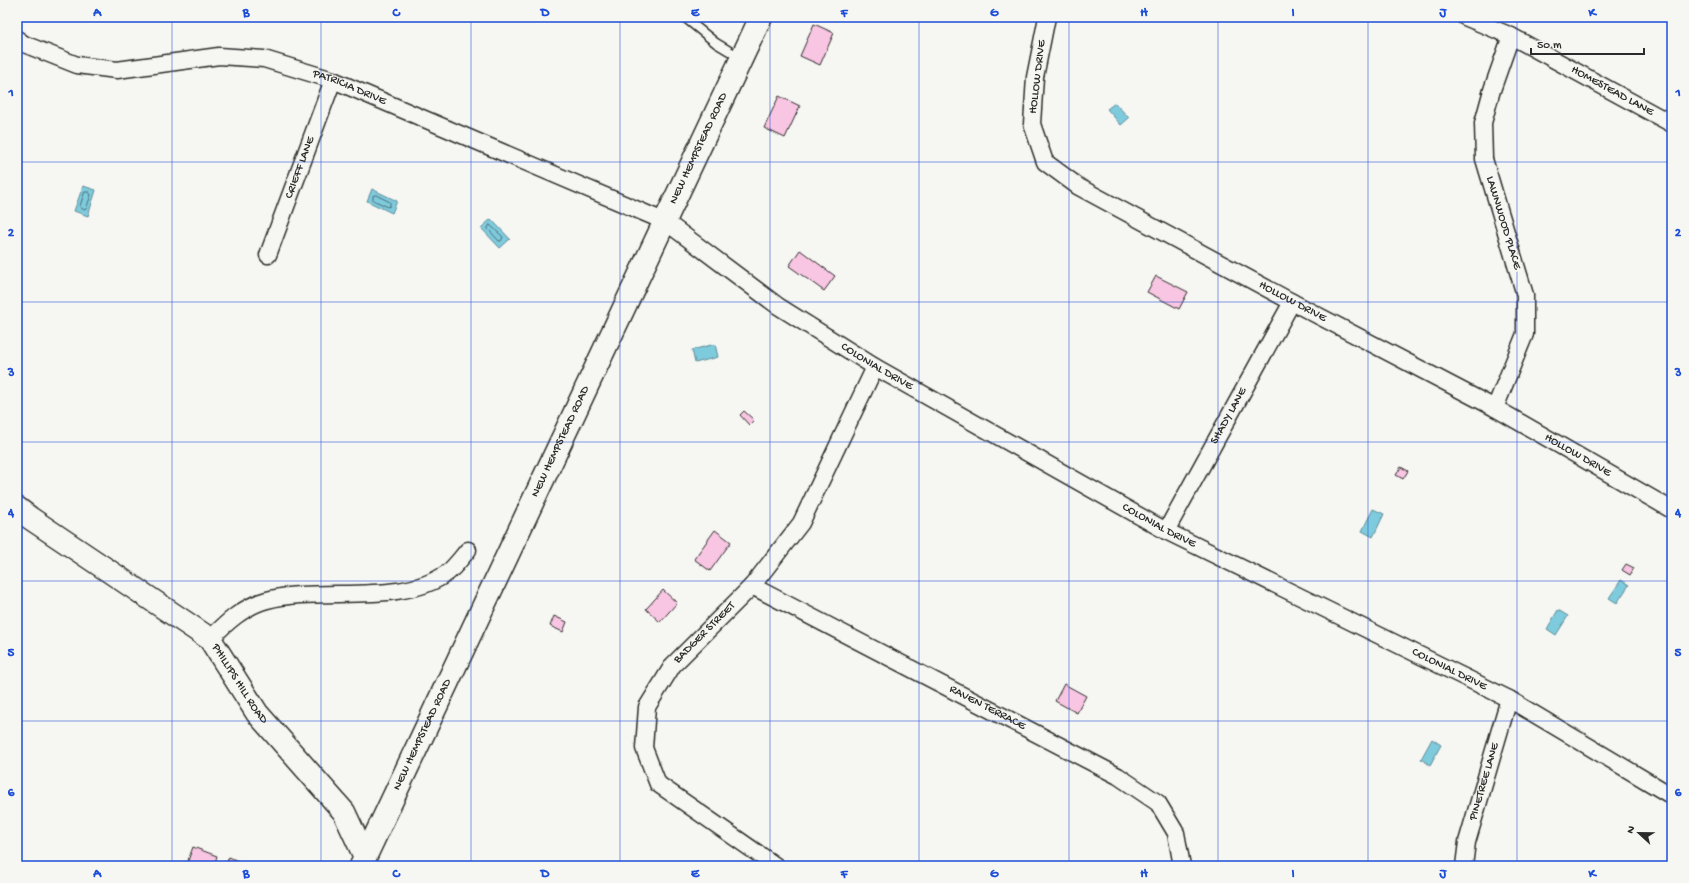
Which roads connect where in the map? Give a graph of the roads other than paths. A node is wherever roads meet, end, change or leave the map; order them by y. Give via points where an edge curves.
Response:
1 (684, 17) edge
2 (761, 17) edge
3 (1047, 17) edge
4 (1465, 17) edge
5 (1511, 36) junction
6 (17, 39) edge
7 (741, 59) junction
8 (333, 80) junction
9 (1672, 124) edge
10 (666, 222) junction
11 (268, 255) dead end
12 (1292, 302) junction
13 (875, 367) junction
14 (1495, 408) junction
15 (17, 508) edge
16 (1672, 510) edge
17 (1166, 531) junction
18 (468, 550) dead end
19 (752, 586) junction
20 (210, 639) junction
21 (1510, 699) junction
22 (1672, 796) edge
23 (363, 862) edge
24 (776, 866) edge
25 (1182, 866) edge
26 (1464, 866) edge

1 - 7 lane
2 - 7 street, NEW HEMPSTEAD ROAD
3 - 12 street, HOLLOW DRIVE via 1036,77 1032,124 1045,162 1079,187
4 - 5 street, HOMESTEAD LANE
5 - 9 street, HOMESTEAD LANE
5 - 14 street, LAWNWOOD PLACE via 1483,123 1484,159 1525,295 1525,334
6 - 8 street, PATRICIA DRIVE via 77,65 117,70 227,57 264,59
7 - 10 street, NEW HEMPSTEAD ROAD
8 - 10 street, PATRICIA DRIVE
8 - 11 street, CRIEFF LANE
10 - 13 street, COLONIAL DRIVE via 778,306
10 - 23 street, NEW HEMPSTEAD ROAD
12 - 14 street, HOLLOW DRIVE
12 - 17 street, SHADY LANE
13 - 17 street, COLONIAL DRIVE
13 - 19 street, BADGER STREET via 801,522
14 - 16 street, HOLLOW DRIVE
15 - 20 street, PHILLIPS HILL ROAD
17 - 21 street, COLONIAL DRIVE
18 - 20 street via 447,573 424,585 345,594 284,596 266,600 247,608
19 - 24 street, BADGER STREET via 673,665 647,707 644,748 658,784
19 - 25 street, RAVEN TERRACE via 1118,776 1158,803 1176,833
20 - 23 street, PHILLIPS HILL ROAD via 257,713 344,812
21 - 22 street, COLONIAL DRIVE
21 - 26 street, PINETREE LANE via 1467,842

